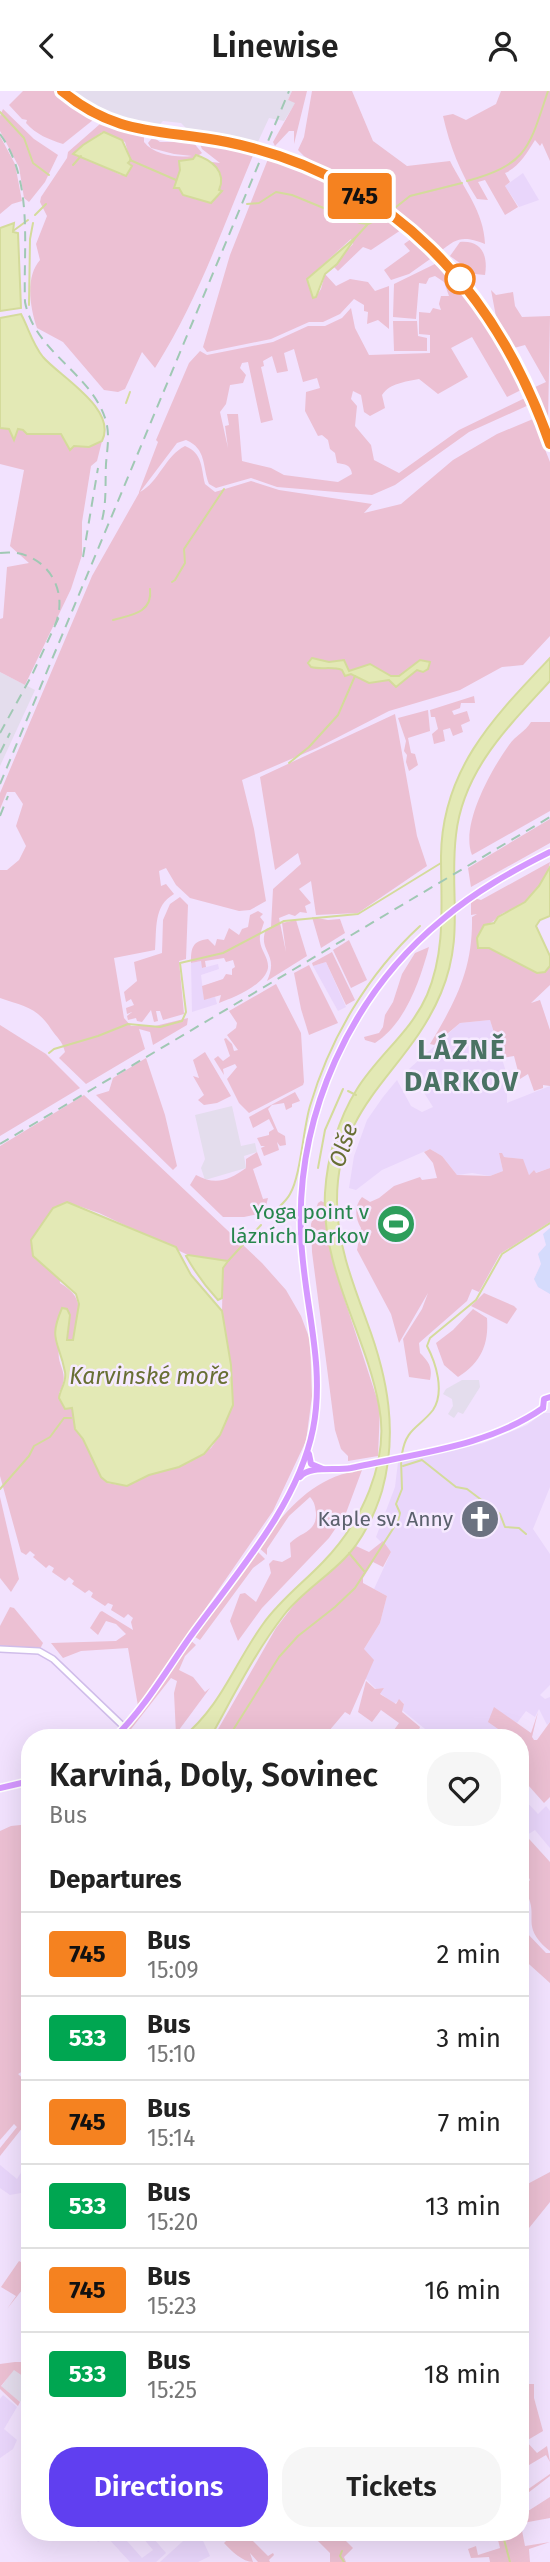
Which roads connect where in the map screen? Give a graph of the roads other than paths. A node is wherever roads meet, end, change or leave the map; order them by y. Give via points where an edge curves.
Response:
1 (62, 91) edge
2 (550, 444) edge
3 (550, 852) edge
4 (550, 1397) edge
5 (546, 1408) edge
6 (311, 1437) junction
7 (302, 1466) junction
8 (325, 1470) junction
9 (292, 1488) junction
10 (0, 1650) edge
11 (124, 1727) joint
12 (21, 1783) edge
13 (0, 1788) edge

1 - 2 main road, bridge via 117,125 209,139 272,155 368,200 431,249 467,287 512,354
3 - 6 main road via 475,894 427,933 382,982 352,1027 328,1079 312,1128 300,1212 317,1366
4 - 5 main road via 544,1399
5 - 8 main road via 487,1437
6 - 7 main road
6 - 8 main road via 309,1459
7 - 8 main road
7 - 9 main road
8 - 9 main road via 306,1471
9 - 11 main road
10 - 11 main road via 38,1651 53,1659
12 - 13 main road

